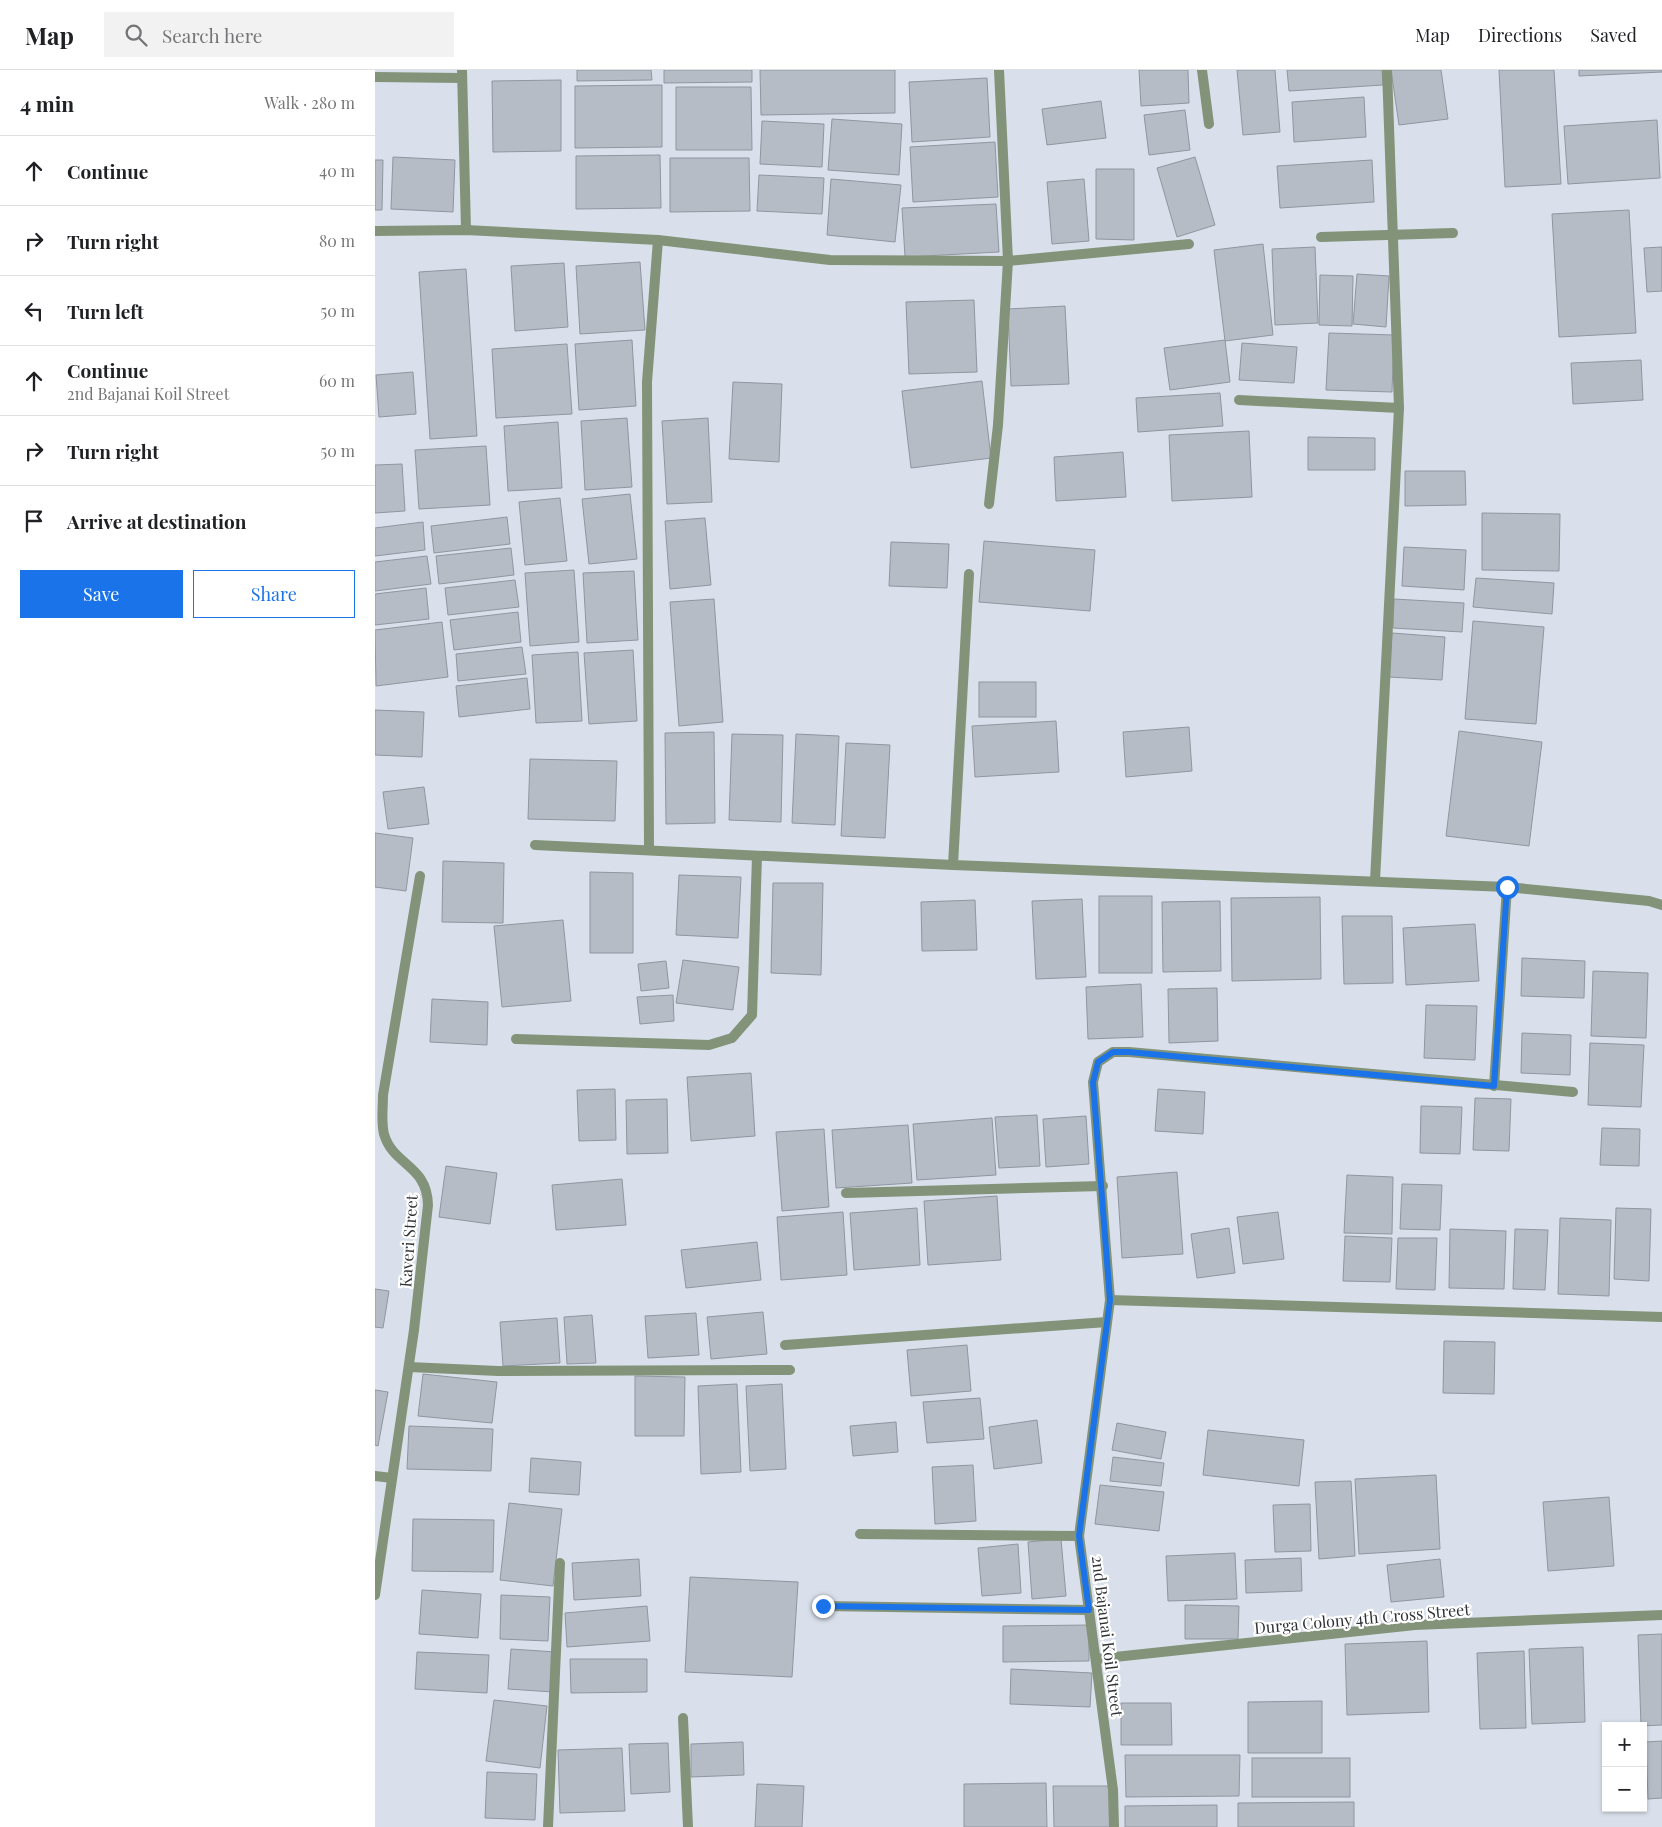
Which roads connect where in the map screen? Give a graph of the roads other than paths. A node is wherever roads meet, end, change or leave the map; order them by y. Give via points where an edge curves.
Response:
1 (999, 70) edge
2 (1202, 70) edge
3 (1387, 70) edge
4 (462, 74) edge
5 (375, 76) edge
6 (1209, 124) dead end
7 (466, 230) junction
8 (375, 231) edge
9 (1453, 232) dead end
10 (1393, 234) junction
11 (1321, 237) dead end
12 (658, 240) junction
13 (1189, 244) dead end
14 (1008, 261) junction
15 (1239, 400) dead end
16 (1399, 408) junction
17 (989, 504) dead end
18 (969, 574) dead end
19 (535, 845) dead end
20 (649, 850) junction
21 (757, 856) junction
22 (953, 865) junction
23 (420, 876) dead end
24 (1375, 881) junction
25 (1507, 887) junction
26 (1662, 905) edge
27 (516, 1039) dead end
28 (1494, 1086) junction
29 (1573, 1092) dead end
30 (1103, 1186) junction
31 (845, 1193) dead end
32 (1110, 1300) junction
33 (1662, 1317) edge
34 (1107, 1322) junction
35 (785, 1345) dead end
36 (409, 1367) junction
37 (790, 1370) dead end
38 (375, 1476) edge
39 (392, 1478) junction
40 (860, 1534) dead end
41 (1079, 1536) junction
42 (560, 1563) dead end
43 (375, 1595) edge
44 (823, 1606) dead end
45 (1089, 1610) junction
46 (1662, 1615) edge
47 (1096, 1659) junction
48 (683, 1718) dead end
49 (548, 1827) edge
50 (688, 1827) edge
51 (1114, 1827) edge

1 - 14 street
2 - 6 street
3 - 10 street
4 - 5 street
4 - 7 street
7 - 8 street
7 - 12 street
9 - 10 street
10 - 11 street
10 - 16 street
12 - 14 street via 830,260
12 - 20 street via 647,382
13 - 14 street
14 - 17 street via 998,425
15 - 16 street
16 - 24 street
18 - 22 street
19 - 20 street
20 - 21 street
21 - 22 street
21 - 27 street via 752,1015 732,1038 709,1046
22 - 24 street
23 - 36 street, Kaveri Street via 383,1095 385,1135 390,1147 421,1178 428,1190 425,1244
24 - 25 street
25 - 26 street
25 - 28 street
28 - 29 street, 2nd Bajanai Koil Street
28 - 30 street, 2nd Bajanai Koil Street via 1113,1052 1098,1062 1093,1082
30 - 31 street
30 - 32 street, 2nd Bajanai Koil Street
32 - 33 street
32 - 34 street, 2nd Bajanai Koil Street
34 - 35 street
34 - 41 street, 2nd Bajanai Koil Street
36 - 37 street via 497,1371
36 - 39 street, Kaveri Street
38 - 39 street
39 - 43 street, Kaveri Street
40 - 41 street
41 - 45 street, 2nd Bajanai Koil Street
42 - 49 street
44 - 45 street
45 - 47 street, 2nd Bajanai Koil Street
46 - 47 street, Durga Colony 4th Cross Street via 1415,1625
47 - 51 street, 2nd Bajanai Koil Street via 1113,1790
48 - 50 street

